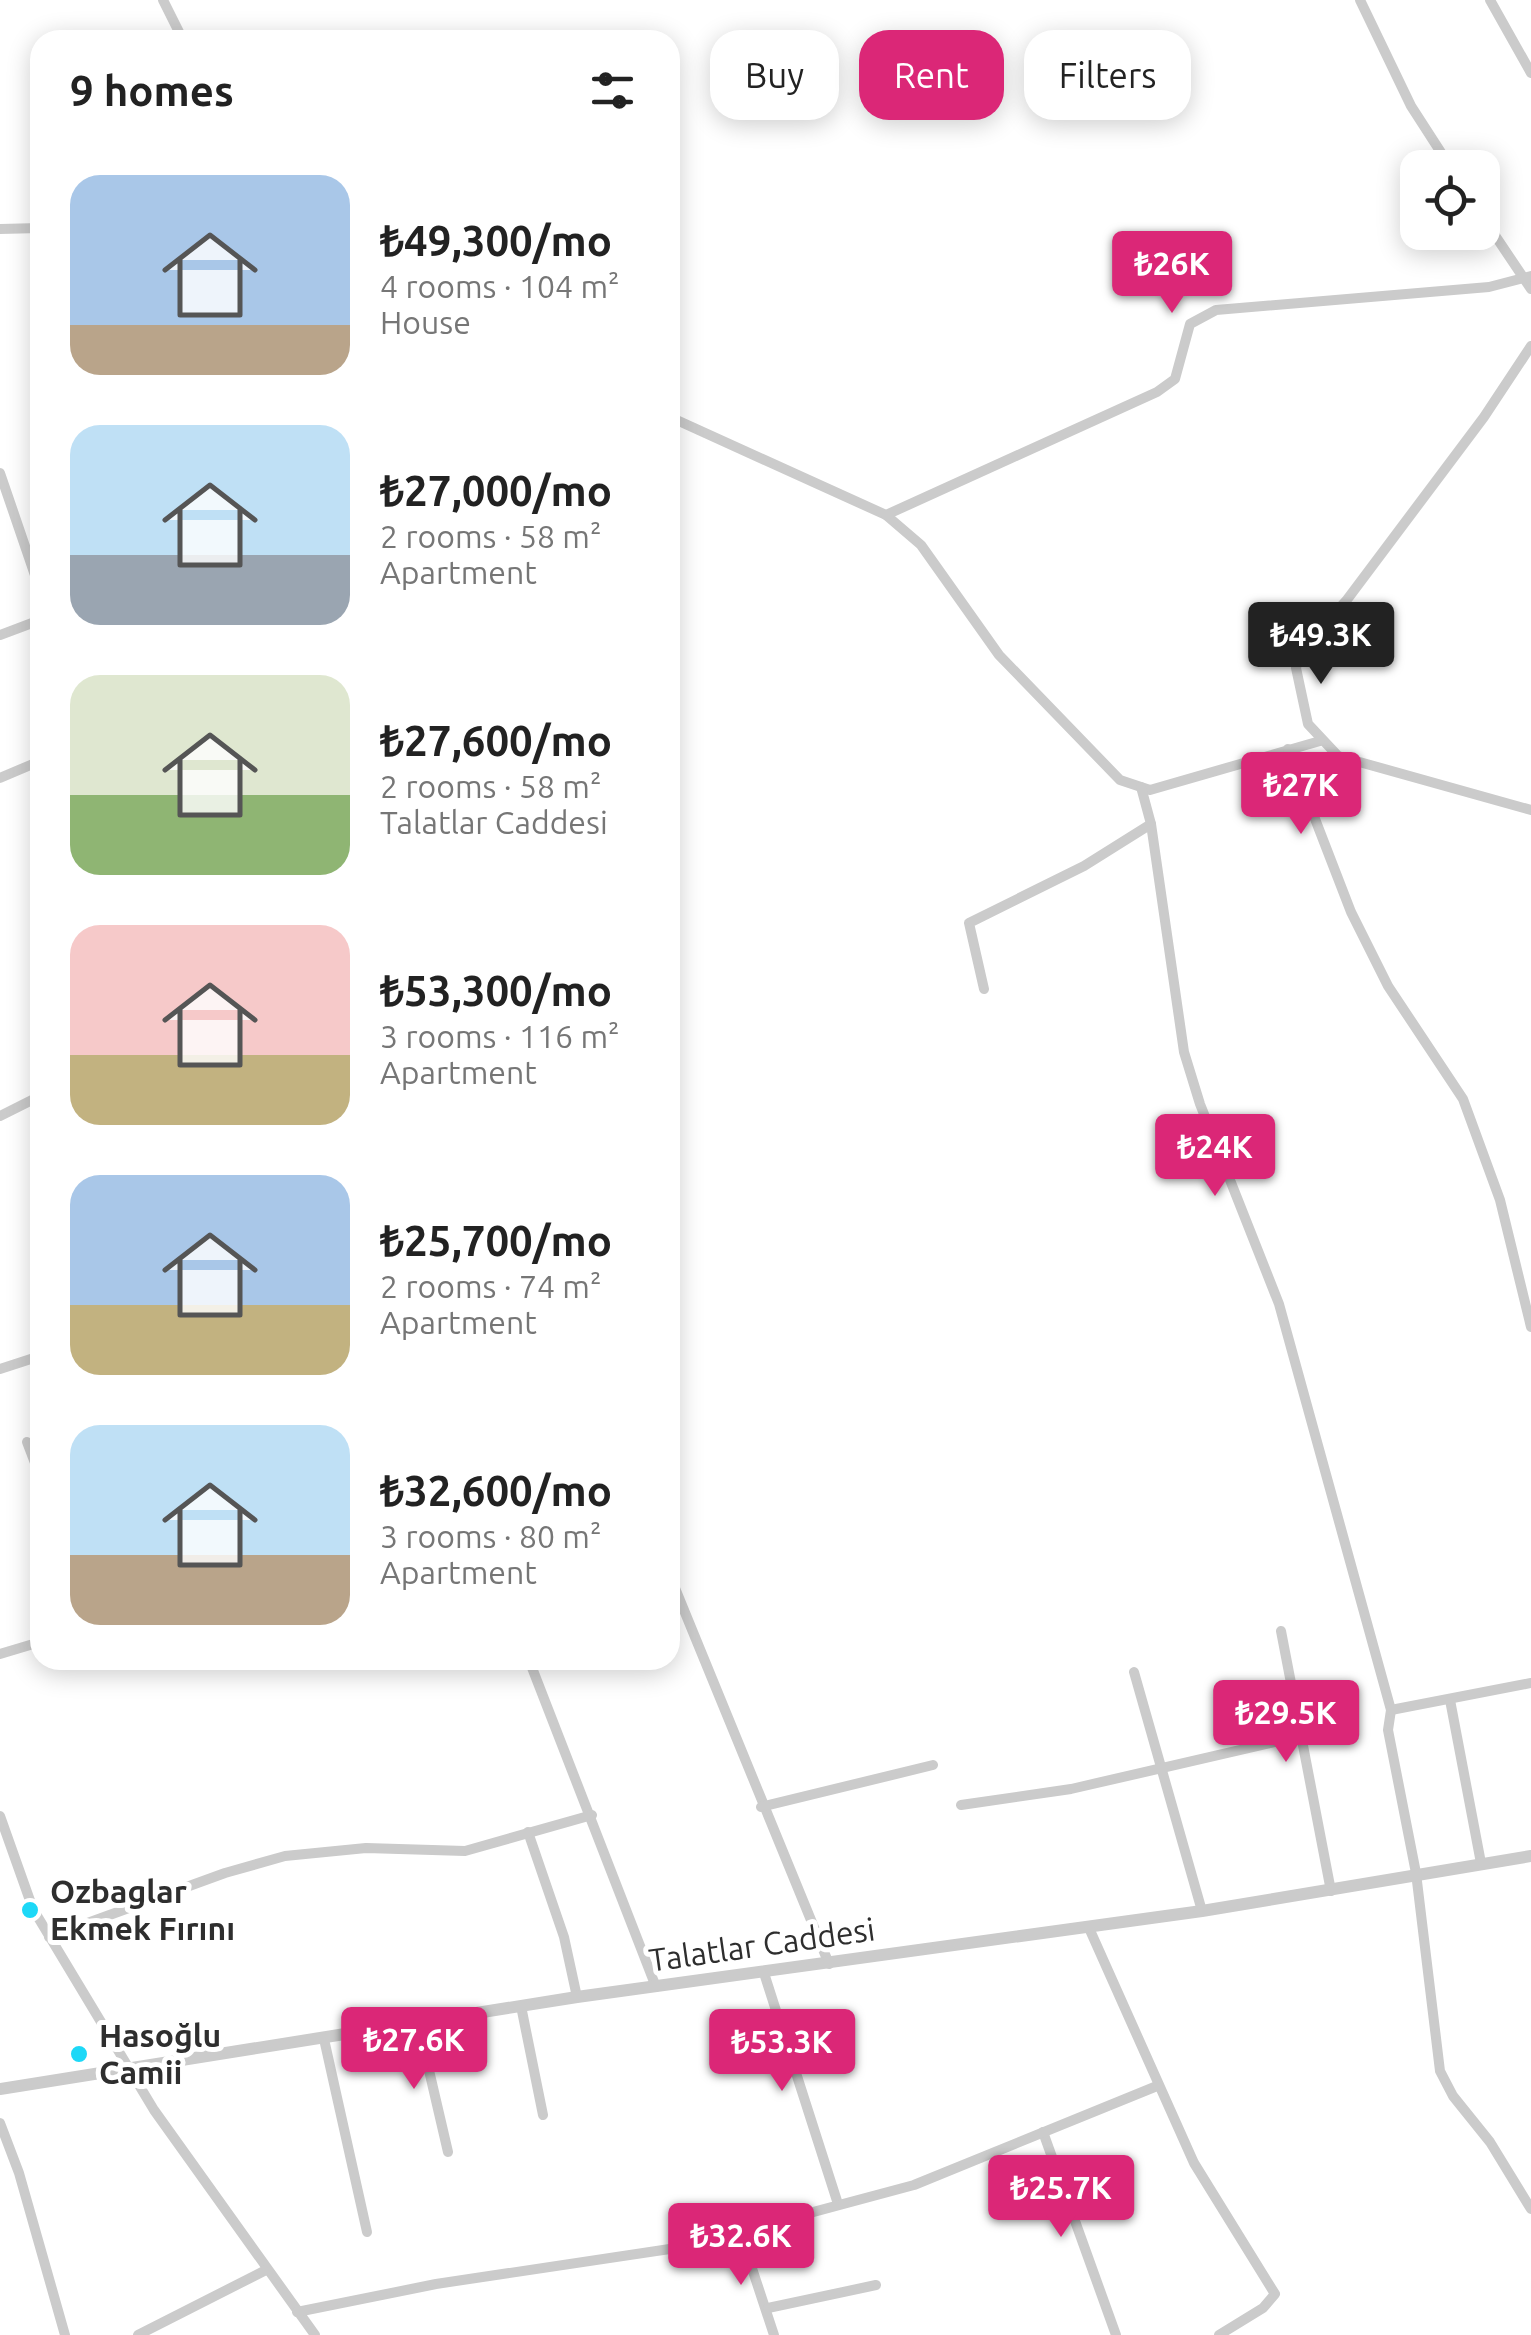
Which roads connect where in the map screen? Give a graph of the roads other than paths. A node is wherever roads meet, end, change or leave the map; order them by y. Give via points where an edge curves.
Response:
1 (162, 0) edge
2 (1360, 0) edge
3 (1490, 0) edge
4 (178, 30) edge
5 (1531, 73) edge
6 (1439, 150) edge
7 (0, 228) edge
8 (30, 228) edge
9 (1500, 240) edge
10 (1527, 277) edge
11 (1531, 289) edge
12 (1531, 346) edge
13 (680, 421) edge
14 (0, 473) edge
15 (3, 495) edge
16 (886, 515) junction
17 (30, 564) edge
18 (30, 624) edge
19 (0, 635) edge
20 (1320, 741) junction
21 (1288, 749) junction
22 (30, 765) edge
23 (0, 778) edge
24 (1141, 787) junction
25 (1531, 810) edge
26 (1150, 824) junction
27 (984, 989) dead end
28 (30, 1101) edge
29 (0, 1116) edge
30 (1531, 1327) edge
31 (30, 1360) edge
32 (0, 1370) edge
33 (27, 1442) dead end
34 (30, 1450) edge
35 (680, 1601) edge
36 (1280, 1632) dead end
37 (30, 1645) edge
38 (0, 1654) edge
39 (533, 1670) edge
40 (1134, 1672) dead end
41 (1531, 1683) edge
42 (1450, 1700) junction
43 (1392, 1710) junction
44 (1301, 1736) junction
45 (933, 1765) dead end
46 (1162, 1770) junction
47 (961, 1805) dead end
48 (762, 1807) junction
49 (592, 1815) junction
50 (0, 1816) edge
51 (528, 1832) junction
52 (1531, 1856) edge
53 (1481, 1863) junction
54 (1416, 1873) junction
55 (1331, 1890) junction
56 (1202, 1911) junction
57 (1089, 1928) junction
58 (50, 1937) junction
59 (829, 1964) junction
60 (764, 1973) junction
61 (656, 1987) junction
62 (577, 1997) junction
63 (521, 2006) junction
64 (418, 2024) junction
65 (324, 2040) junction
66 (131, 2068) junction
67 (1156, 2086) junction
68 (0, 2088) edge
69 (544, 2114) dead end
70 (0, 2123) edge
71 (1043, 2132) junction
72 (448, 2152) dead end
73 (838, 2204) junction
74 (1531, 2210) edge
75 (368, 2232) dead end
76 (740, 2232) junction
77 (266, 2270) junction
78 (876, 2285) dead end
79 (768, 2308) junction
80 (297, 2312) junction
81 (66, 2335) edge
82 (138, 2335) edge
83 (315, 2335) edge
84 (774, 2335) edge
85 (1116, 2335) edge
86 (1219, 2335) edge

1 - 4 street
2 - 6 street
3 - 5 street
7 - 8 street
9 - 10 street
10 - 11 street
10 - 16 street via 1489,287 1216,310 1190,324 1175,379 1157,392
12 - 20 street via 1346,601 1300,650 1296,668 1308,724
13 - 16 street
14 - 15 street
15 - 17 street
16 - 24 street via 921,545 999,655 1120,780
18 - 19 street
20 - 21 street
20 - 25 street via 1338,756
21 - 24 street via 1150,790
21 - 30 street via 1388,986 1463,1100 1500,1200
22 - 23 street
24 - 26 street
26 - 27 street via 1084,866 969,923
26 - 43 street via 1184,1052 1279,1304
28 - 29 street
31 - 32 street
33 - 34 street
35 - 48 street
36 - 44 street
37 - 38 street
39 - 49 street
40 - 46 street
41 - 42 street
42 - 43 street
42 - 53 street
43 - 54 street via 1388,1730
44 - 46 street
44 - 55 street
45 - 48 street
46 - 47 street
46 - 56 street
48 - 59 street
49 - 51 street
49 - 61 street
50 - 58 street
51 - 58 street via 464,1851 366,1848 285,1856
51 - 62 street
52 - 53 street, Talatlar Caddesi
53 - 54 street, Talatlar Caddesi
54 - 55 street, Talatlar Caddesi
54 - 74 street via 1440,2071
55 - 56 street, Talatlar Caddesi
56 - 57 street, Talatlar Caddesi
57 - 59 street, Talatlar Caddesi
57 - 67 street
58 - 66 street
59 - 60 street, Talatlar Caddesi
60 - 61 street, Talatlar Caddesi
60 - 73 street
61 - 62 street, Talatlar Caddesi
62 - 63 street, Talatlar Caddesi
63 - 64 street, Talatlar Caddesi
63 - 69 street
64 - 65 street, Talatlar Caddesi
64 - 72 street
65 - 66 street, Talatlar Caddesi
65 - 75 street
66 - 68 street, Talatlar Caddesi
66 - 77 street
67 - 71 street
67 - 86 street via 1194,2163 1275,2294
70 - 81 street
71 - 73 street via 914,2185
71 - 85 street
73 - 76 street
76 - 79 street
76 - 80 street via 684,2248
77 - 80 street
77 - 82 street
78 - 79 street
79 - 84 street
80 - 83 street

